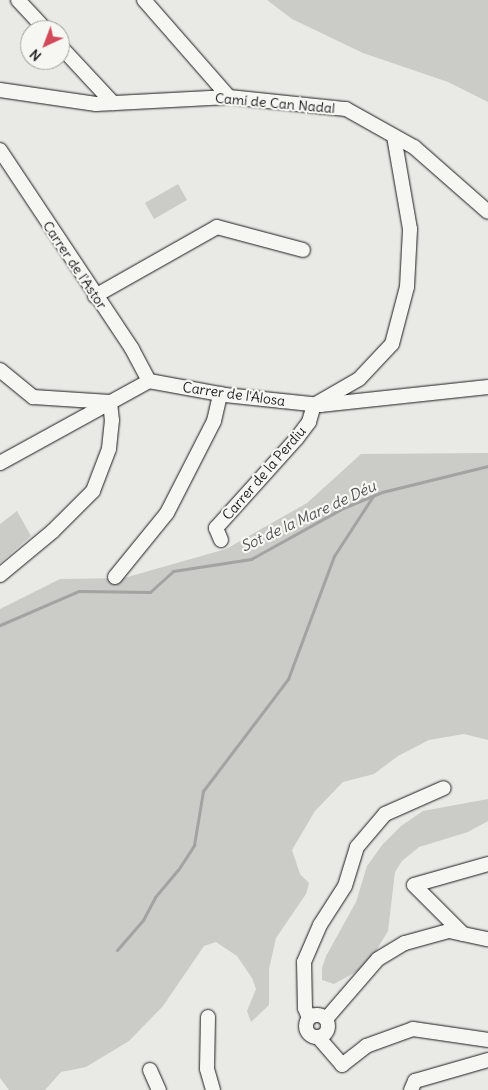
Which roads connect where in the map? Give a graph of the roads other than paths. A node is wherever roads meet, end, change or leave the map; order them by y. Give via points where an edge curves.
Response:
1 (18, 0) edge
2 (144, 0) edge
3 (37, 20) edge
4 (70, 57) edge
5 (0, 90) edge
6 (230, 97) junction
7 (113, 103) junction
8 (394, 136) junction
9 (0, 150) edge
10 (488, 212) edge
11 (303, 250) dead end
12 (95, 296) junction
13 (0, 370) edge
14 (149, 381) junction
15 (488, 387) edge
16 (220, 394) junction
17 (110, 402) junction
18 (314, 405) junction
19 (0, 463) edge
20 (221, 540) dead end
21 (0, 575) edge
22 (115, 577) dead end
23 (444, 788) dead end
24 (488, 864) edge
25 (463, 934) junction
26 (488, 939) edge
27 (208, 1017) dead end
28 (309, 1018) junction
29 (326, 1019) junction
30 (318, 1037) junction
31 (488, 1040) edge
32 (488, 1060) edge
33 (150, 1070) dead end
34 (159, 1090) edge
35 (213, 1090) edge
36 (411, 1090) edge

1 - 3 street
2 - 6 street
4 - 7 street
5 - 7 street, Camí de Can Nadal via 96,104
6 - 7 street, Camí de Can Nadal
6 - 8 street, Camí de Can Nadal via 346,109
8 - 10 street, Camí de Can Nadal via 414,147
8 - 18 street via 410,228 407,287 392,344 359,379
9 - 12 street, Carrer de l'Astor
11 - 12 street via 217,227
12 - 14 street, Carrer de l'Astor
13 - 17 street via 33,397
14 - 16 street, Carrer de l'Alosa
14 - 17 street
15 - 18 street, Carrer de l'Alosa
16 - 18 street, Carrer de l'Alosa
16 - 22 street via 214,421 167,513
17 - 19 street
17 - 21 street via 112,420 108,449 92,491 53,531
18 - 20 street, Carrer de la Perdiu via 309,422 297,438 216,528
23 - 28 street via 385,814 357,847 345,886 320,925 304,962 305,1008
24 - 25 street via 414,885
25 - 26 street
25 - 29 street via 449,931 405,943 378,959
27 - 35 street via 207,1069
28 - 29 street via 316,1014
28 - 30 street via 306,1031
29 - 30 street via 327,1032
30 - 31 street via 342,1066 366,1046 413,1029
32 - 36 street via 415,1081
33 - 34 street

